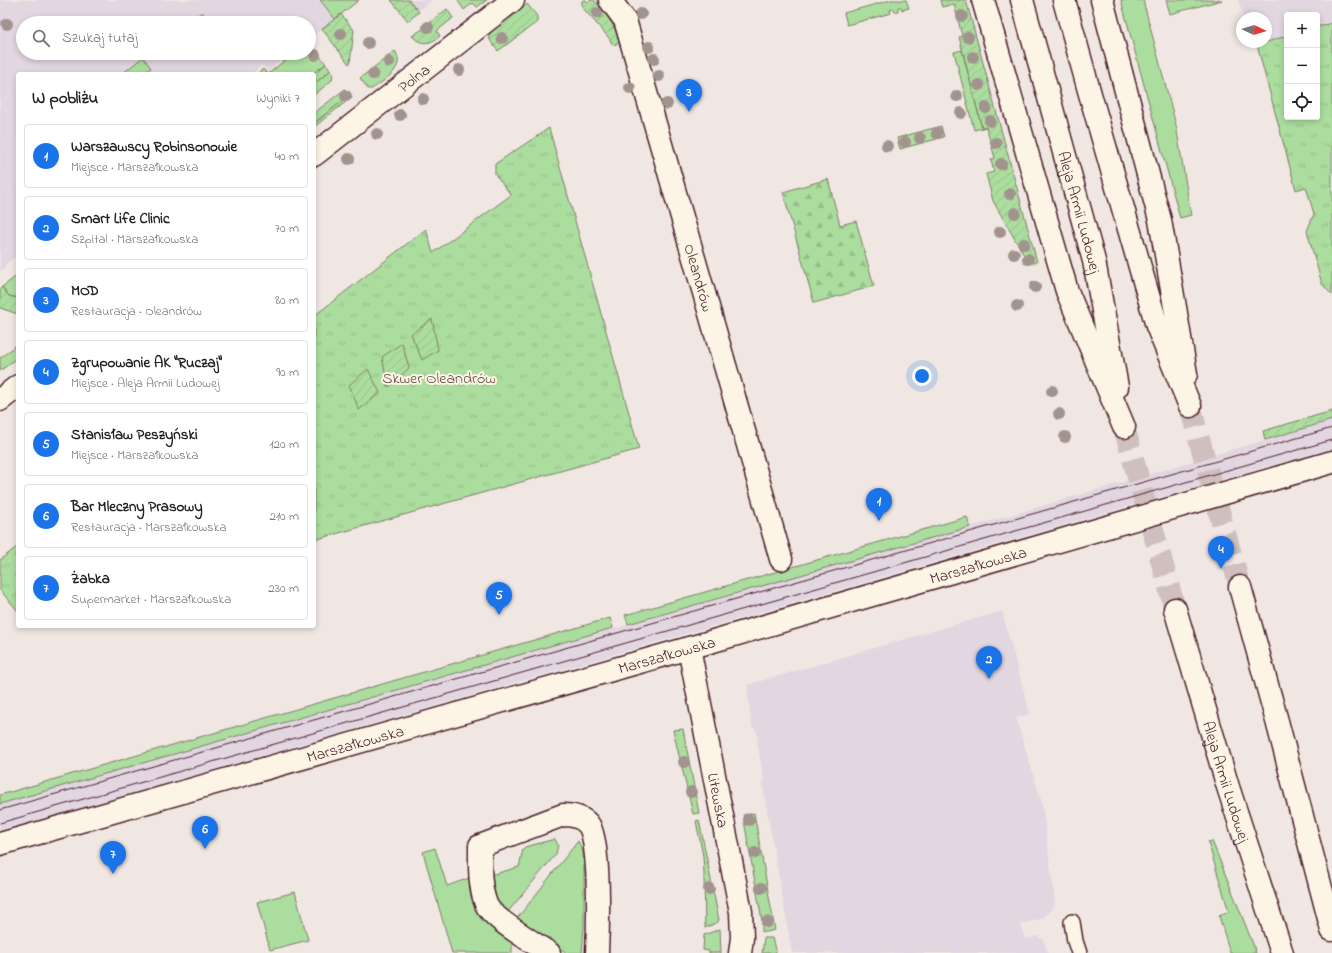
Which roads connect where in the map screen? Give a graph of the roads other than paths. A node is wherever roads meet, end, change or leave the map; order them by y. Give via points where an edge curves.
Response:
1 (513, 0) edge
2 (610, 0) edge
3 (984, 0) edge
4 (1022, 0) edge
5 (1064, 0) edge
6 (1102, 0) edge
7 (316, 153) edge
8 (16, 388) edge
9 (0, 400) edge
10 (1332, 462) edge
11 (782, 559) dead end
12 (1240, 587) tunnel mouth
13 (1175, 609) tunnel mouth
14 (689, 648) junction
15 (0, 844) edge
16 (1072, 922) dead end
17 (1332, 930) edge
18 (550, 953) edge
19 (597, 953) edge
20 (740, 953) edge
21 (1079, 953) edge
22 (1282, 953) edge

1 - 7 street, Polna
2 - 11 street, Oleandrów via 625,20
3 - 4 street, Aleja Armii Ludowej via 1067,291 1124,427 1094,261
5 - 6 street via 1157,326 1190,406 1160,220
8 - 9 street
10 - 14 street, Marszałkowska
12 - 17 street
13 - 22 street, Aleja Armii Ludowej via 1228,787
14 - 15 street, Marszałkowska
14 - 20 street, Litewska via 740,912
16 - 21 lane
18 - 19 street via 499,919 486,906 480,875 480,846 563,815 570,815 584,820 592,831 597,868

